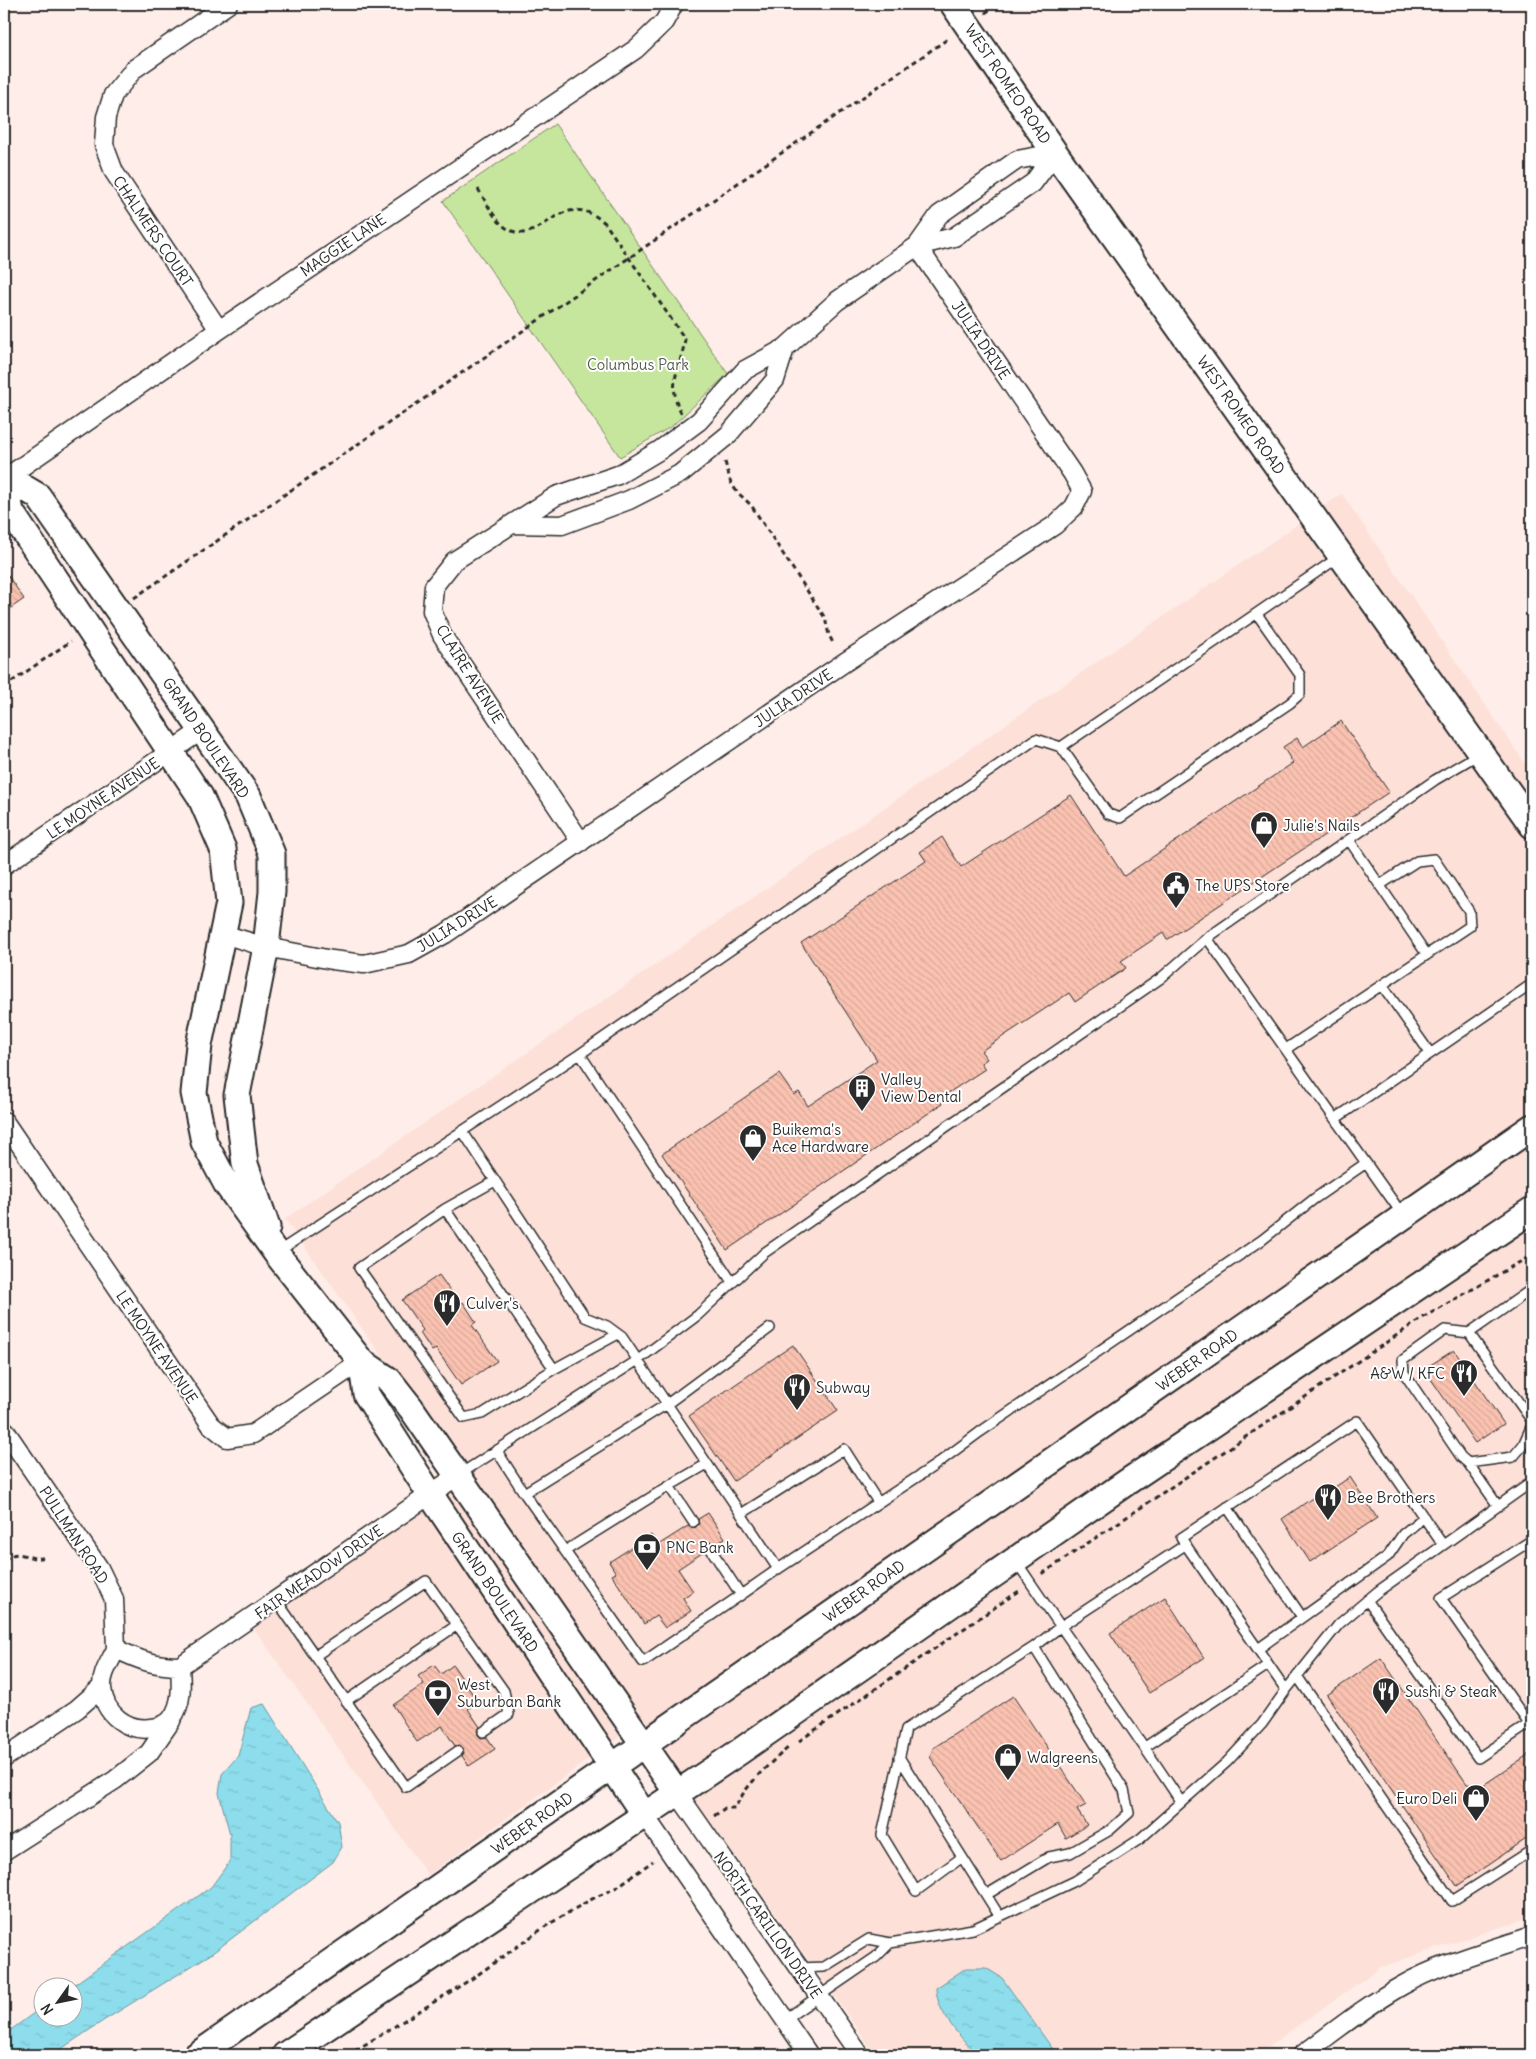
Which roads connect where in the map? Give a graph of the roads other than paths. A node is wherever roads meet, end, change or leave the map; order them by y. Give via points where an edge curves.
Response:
1 (228, 4) edge
2 (674, 4) edge
3 (953, 4) edge
4 (1055, 153) junction
5 (917, 246) junction
6 (218, 330) junction
7 (785, 348) junction
8 (4, 478) edge
9 (513, 524) junction
10 (1341, 556) junction
11 (1257, 614) junction
12 (202, 730) junction
13 (1061, 747) junction
14 (171, 751) junction
15 (1481, 753) junction
16 (1532, 825) edge
17 (1349, 840) junction
18 (581, 842) junction
19 (4, 865) edge
20 (1380, 885) junction
21 (223, 934) junction
22 (1207, 938) junction
23 (266, 947) junction
24 (1427, 955) junction
25 (1532, 984) edge
26 (1382, 985) junction
27 (1286, 1049) junction
28 (1430, 1053) junction
29 (580, 1054) junction
30 (1335, 1119) junction
31 (4, 1121) edge
32 (1532, 1127) edge
33 (463, 1132) junction
34 (1366, 1163) junction
35 (495, 1181) junction
36 (445, 1209) junction
37 (1532, 1210) edge
38 (1404, 1216) junction
39 (276, 1253) junction
40 (732, 1282) junction
41 (1532, 1288) edge
42 (770, 1328) dead end
43 (1469, 1333) junction
44 (618, 1334) junction
45 (638, 1360) junction
46 (361, 1361) junction
47 (554, 1369) junction
48 (667, 1404) junction
49 (1532, 1423) edge
50 (4, 1430) edge
51 (497, 1451) junction
52 (1468, 1463) junction
53 (707, 1464) junction
54 (457, 1476) junction
55 (1532, 1482) edge
56 (669, 1486) junction
57 (524, 1493) junction
58 (430, 1494) junction
59 (878, 1502) junction
60 (1498, 1506) junction
61 (1227, 1507) junction
62 (741, 1514) junction
63 (1424, 1517) junction
64 (693, 1522) dead end
65 (1532, 1540) edge
66 (1443, 1544) junction
67 (1186, 1545) junction
68 (710, 1548) dead end
69 (565, 1551) junction
70 (1015, 1560) junction
71 (778, 1569) junction
72 (741, 1595) junction
73 (1367, 1600) junction
74 (277, 1601) junction
75 (1302, 1617) junction
76 (457, 1625) junction
77 (1060, 1627) junction
78 (1034, 1647) junction
79 (116, 1649) junction
80 (1258, 1649) junction
81 (315, 1656) junction
82 (1268, 1665) junction
83 (180, 1666) junction
84 (1297, 1676) junction
85 (102, 1687) junction
86 (1286, 1690) junction
87 (346, 1701) junction
88 (170, 1721) junction
89 (1530, 1723) edge
90 (483, 1732) dead end
91 (644, 1745) junction
92 (1145, 1748) junction
93 (458, 1751) dead end
94 (899, 1757) junction
95 (4, 1758) edge
96 (612, 1767) junction
97 (678, 1794) junction
98 (1181, 1802) junction
99 (645, 1816) junction
100 (1532, 1850) edge
101 (4, 1851) edge
102 (961, 1858) junction
103 (986, 1895) junction
104 (1000, 1917) junction
105 (1532, 1936) edge
106 (890, 1944) junction
107 (798, 1968) junction
108 (818, 1997) junction
109 (784, 2020) junction
110 (197, 2055) edge
111 (285, 2055) edge
112 (809, 2055) edge
113 (860, 2055) edge
114 (1302, 2055) edge

1 - 6 street, CHALMERS COURT via 134,69 113,95 106,118 104,145 114,172
2 - 6 street, MAGGIE LANE via 664,22 636,48
3 - 4 main road, WEST ROMEO ROAD
4 - 5 street, CLAIRE AVENUE via 1033,183 954,237
4 - 5 street, CLAIRE AVENUE via 1017,160 938,215
4 - 10 main road, WEST ROMEO ROAD
5 - 7 street, CLAIRE AVENUE via 837,301
5 - 18 street, JULIA DRIVE via 1072,472 1082,492 1074,507 1055,525 845,662
6 - 8 street, MAGGIE LANE
7 - 9 street, CLAIRE AVENUE via 745,370 692,427 660,450 618,475 556,496
7 - 9 street via 775,380 728,435 680,474 629,500 562,525
8 - 12 main road, GRAND BOULEVARD via 38,496
8 - 14 main road, GRAND BOULEVARD via 11,512
9 - 18 street, CLAIRE AVENUE via 454,561 434,586 432,611 442,635
10 - 11 lane
10 - 15 main road, WEST ROMEO ROAD
11 - 13 lane
11 - 13 lane via 1300,676 1300,694 1282,709 1120,818 1108,814
12 - 14 street, LE MOYNE AVENUE
12 - 23 main road, GRAND BOULEVARD via 248,796 272,854
13 - 29 lane via 1036,739
14 - 19 street, LE MOYNE AVENUE
14 - 21 main road, GRAND BOULEVARD via 200,796 223,849 229,903
15 - 16 main road, WEST ROMEO ROAD
15 - 17 lane via 1435,780
17 - 20 lane
17 - 22 lane
18 - 23 street, JULIA DRIVE via 410,954 364,964
20 - 24 lane
20 - 24 lane via 1417,861 1434,859 1469,911 1470,926
21 - 23 street, JULIA DRIVE
21 - 39 main road, GRAND BOULEVARD via 199,1045 194,1093 204,1142 227,1185
22 - 27 lane
22 - 40 lane via 1161,978 764,1253
23 - 39 main road, GRAND BOULEVARD via 237,1095 245,1164
24 - 26 lane
25 - 28 lane
26 - 27 lane
26 - 28 lane
27 - 30 lane
28 - 30 lane
29 - 33 lane
29 - 40 lane
30 - 34 lane
31 - 46 street, LE MOYNE AVENUE via 211,1425 227,1438 253,1434
32 - 38 main road, WEBER ROAD
33 - 35 lane
33 - 39 lane
34 - 38 lane
34 - 59 lane via 1262,1240
35 - 36 lane
35 - 44 lane via 585,1317
36 - 47 lane
36 - 47 lane via 359,1268 464,1418 482,1414
37 - 70 main road
38 - 91 main road, WEBER ROAD
39 - 46 main road, GRAND BOULEVARD
40 - 45 lane via 698,1315
41 - 43 lane
42 - 48 lane
43 - 49 lane
43 - 52 lane via 1445,1330 1403,1360 1404,1373
44 - 45 lane
44 - 47 lane
45 - 48 lane
45 - 51 lane
46 - 54 main road, GRAND BOULEVARD via 389,1380
46 - 58 main road, GRAND BOULEVARD via 366,1394
48 - 53 lane
48 - 57 lane
49 - 52 lane via 1523,1445 1513,1457
50 - 79 street, PULLMAN ROAD via 98,1568 114,1600
51 - 54 lane
51 - 57 lane
52 - 60 lane
53 - 56 lane
53 - 62 lane
54 - 58 street, FAIR MEADOW DRIVE
54 - 91 main road, GRAND BOULEVARD
55 - 60 lane
56 - 64 lane
56 - 69 lane
57 - 69 lane
58 - 74 street, FAIR MEADOW DRIVE
58 - 96 main road, GRAND BOULEVARD
59 - 62 lane via 844,1448
59 - 71 lane
60 - 66 lane
61 - 63 lane via 1357,1421
61 - 67 lane via 1181,1538
61 - 75 lane
62 - 71 lane
63 - 66 lane
63 - 75 lane via 1402,1534 1388,1556
65 - 89 lane via 1440,1598
66 - 73 lane
67 - 77 lane
67 - 80 lane
68 - 72 lane
69 - 72 lane via 643,1662
70 - 77 lane
70 - 97 main road
71 - 72 lane
73 - 84 lane via 1339,1624
73 - 89 lane via 1478,1758
74 - 81 lane
74 - 83 street, FAIR MEADOW DRIVE
75 - 80 lane
76 - 81 lane via 426,1581
76 - 87 lane
76 - 90 lane via 504,1691 509,1714
77 - 78 lane
77 - 92 lane
78 - 94 lane via 906,1729
78 - 103 lane via 1124,1790 1129,1812 1110,1830 1070,1853 1049,1857
79 - 83 street via 151,1664
79 - 85 street via 104,1673
80 - 82 lane
81 - 87 lane
82 - 86 lane
82 - 92 lane
83 - 88 street via 181,1696
84 - 86 lane
84 - 100 lane via 1452,1900
85 - 88 street via 104,1700 111,1712 126,1725 145,1730 158,1728
85 - 95 street via 77,1709
86 - 98 lane via 1262,1724 1227,1762
87 - 93 lane via 406,1788
88 - 101 street via 149,1753 115,1780
91 - 96 main road, WEBER ROAD
91 - 97 main road, GRAND BOULEVARD
92 - 98 lane
94 - 102 lane
94 - 102 lane via 882,1835 916,1891
96 - 99 main road, GRAND BOULEVARD
96 - 110 main road, WEBER ROAD
97 - 99 main road
97 - 107 street, NORTH CARILLON DRIVE
98 - 104 lane via 1140,1839 1075,1881
99 - 109 street
99 - 111 main road
102 - 103 lane
103 - 104 lane
104 - 106 lane via 973,1929
105 - 114 street via 1463,1959 1404,1984
106 - 107 lane via 869,1939 824,1967
106 - 108 lane
107 - 108 street, NORTH CARILLON DRIVE
108 - 109 lane
108 - 113 street, NORTH CARILLON DRIVE
109 - 112 street

